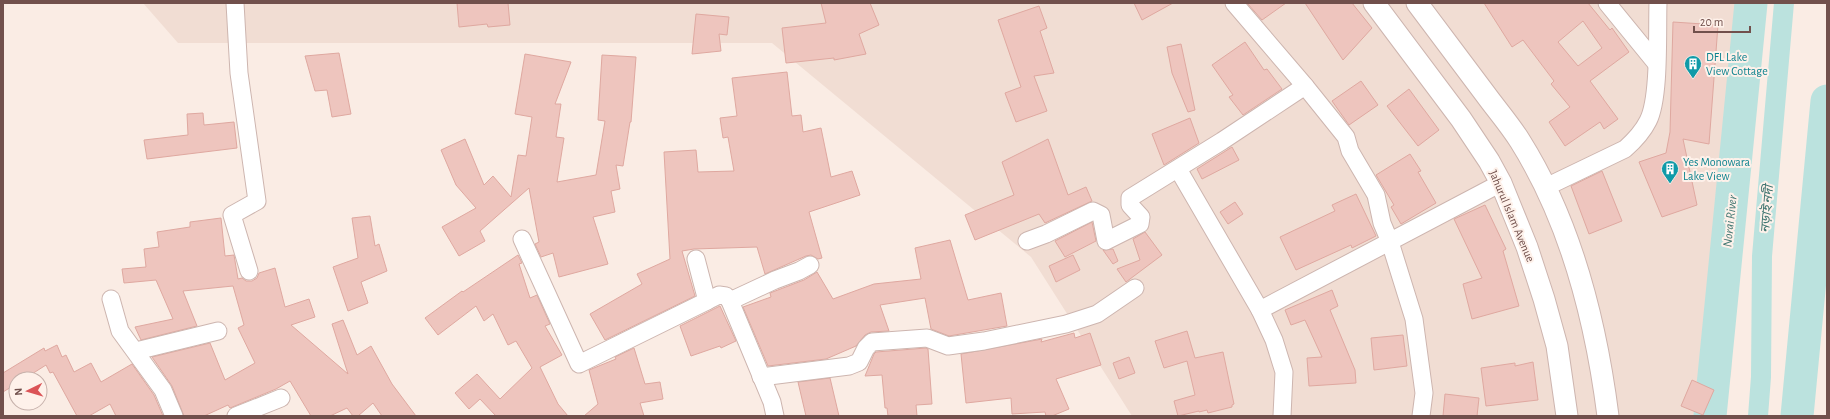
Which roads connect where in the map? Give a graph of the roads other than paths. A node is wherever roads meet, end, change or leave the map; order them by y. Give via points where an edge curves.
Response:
1 (235, 3) edge
2 (1234, 3) edge
3 (1374, 3) edge
4 (1416, 3) edge
5 (1607, 3) edge
6 (1658, 3) edge
7 (1656, 63) junction
8 (1305, 86) junction
9 (1178, 169) junction
10 (1501, 183) junction
11 (1546, 188) junction
12 (522, 238) dead end
13 (1027, 241) dead end
14 (1390, 242) junction
15 (696, 259) dead end
16 (810, 265) dead end
17 (249, 271) dead end
18 (1135, 288) dead end
19 (111, 299) dead end
20 (707, 301) junction
21 (730, 301) junction
22 (1260, 310) junction
23 (218, 331) dead end
24 (136, 351) junction
25 (761, 377) junction
26 (281, 398) dead end
27 (174, 416) edge
28 (236, 416) edge
29 (775, 416) edge
30 (1282, 416) edge
31 (1421, 416) edge
32 (1567, 416) edge
33 (1608, 416) edge

1 - 17 street via 239,73 257,201 232,215
2 - 8 street
3 - 10 street, Jahurul Islam Avenue via 1461,120
4 - 11 street via 1519,140
5 - 7 street
6 - 7 street
7 - 11 street via 1653,106 1648,121 1636,140 1625,149
8 - 9 street
8 - 14 street via 1346,137 1350,151 1376,195 1382,223
9 - 13 street via 1130,198 1130,205 1142,220 1140,224 1109,240 1104,236 1101,215 1093,211
9 - 22 street
10 - 14 street
10 - 32 street, Jahurul Islam Avenue via 1527,247 1544,299 1557,346
11 - 33 street via 1584,293 1597,348
12 - 20 street via 579,364
14 - 22 street
14 - 31 street via 1414,319 1424,393
15 - 20 street
16 - 21 street
18 - 25 street via 1098,314 1066,324 984,342 948,346 927,338 872,342 859,362 849,366
19 - 24 street via 120,331
20 - 21 street via 726,296
21 - 25 street
22 - 30 street via 1274,340 1284,372
23 - 24 street
24 - 27 street via 163,390
25 - 29 street
26 - 28 street

